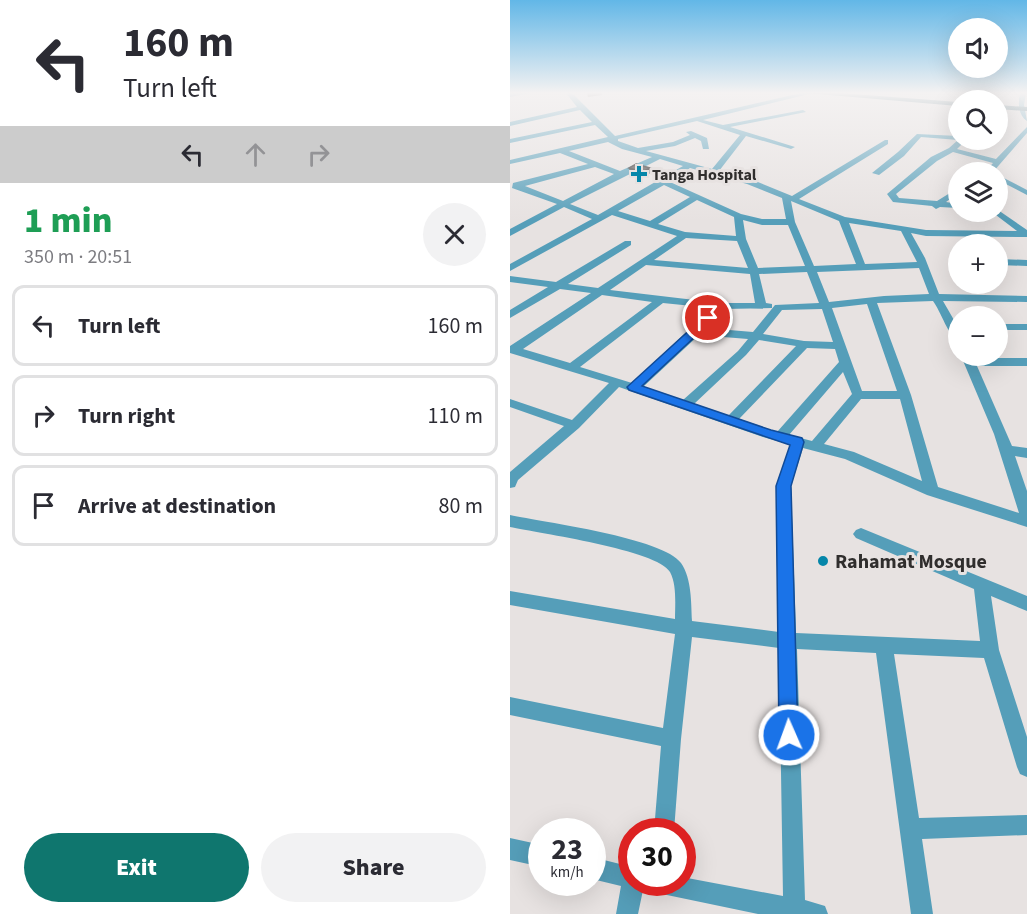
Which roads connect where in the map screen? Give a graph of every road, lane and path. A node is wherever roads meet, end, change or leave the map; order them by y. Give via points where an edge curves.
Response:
1 (533, 136) edge
2 (605, 136) edge
3 (632, 136) edge
4 (695, 136) edge
5 (698, 136) edge
6 (743, 136) edge
7 (754, 136) edge
8 (918, 136) edge
9 (926, 136) edge
10 (1021, 136) edge
11 (948, 138) edge
12 (510, 141) edge
13 (610, 141) junction
14 (885, 142) dead end
15 (706, 147) dead end
16 (791, 147) dead end
17 (634, 150) junction
18 (952, 150) joint
19 (563, 151) junction
20 (660, 156) junction
21 (510, 162) edge
22 (999, 162) joint
23 (592, 165) junction
24 (689, 165) junction
25 (714, 172) junction
26 (876, 173) dead end
27 (620, 174) junction
28 (664, 182) junction
29 (1008, 183) edge
30 (513, 186) edge
31 (1027, 193) edge
32 (696, 197) junction
33 (790, 197) junction
34 (948, 197) edge
35 (564, 204) junction
36 (936, 206) junction
37 (948, 206) edge
38 (610, 211) junction
39 (738, 216) junction
40 (598, 218) junction
41 (843, 219) junction
42 (1008, 221) edge
43 (790, 222) junction
44 (652, 224) junction
45 (905, 231) junction
46 (510, 233) edge
47 (966, 234) edge
48 (1008, 234) edge
49 (1027, 234) edge
50 (684, 235) junction
51 (741, 239) junction
52 (628, 243) dead end
53 (646, 262) junction
54 (1008, 262) edge
55 (1027, 263) edge
56 (922, 265) junction
57 (861, 266) junction
58 (510, 268) edge
59 (810, 268) junction
60 (754, 271) junction
61 (510, 279) edge
62 (561, 285) junction
63 (603, 291) junction
64 (996, 294) edge
65 (934, 295) junction
66 (998, 298) junction
67 (1027, 299) edge
68 (661, 300) junction
69 (871, 300) junction
70 (720, 306) junction
71 (761, 306) junction
72 (826, 306) junction
73 (779, 307) junction
74 (510, 315) edge
75 (948, 316) edge
76 (1008, 327) edge
77 (1027, 327) edge
78 (696, 331) junction
79 (756, 336) junction
80 (804, 344) junction
81 (839, 346) junction
82 (512, 350) edge
83 (1008, 361) edge
84 (845, 362) junction
85 (1027, 362) edge
86 (971, 366) edge
87 (571, 368) junction
88 (617, 382) junction
89 (634, 387) junction
90 (858, 395) junction
91 (905, 395) junction
92 (510, 403) edge
93 (685, 405) junction
94 (730, 421) junction
95 (574, 425) junction
96 (780, 437) junction
97 (798, 442) junction
98 (815, 446) junction
99 (1007, 450) junction
100 (1027, 453) edge
101 (511, 478) edge
102 (932, 491) junction
103 (1027, 514) edge
104 (510, 521) edge
105 (1027, 521) edge
106 (861, 534) dead end
107 (981, 584) junction
108 (510, 598) edge
109 (1027, 604) edge
110 (684, 628) junction
111 (786, 641) junction
112 (884, 645) junction
113 (990, 650) junction
114 (510, 706) edge
115 (671, 739) junction
116 (1027, 767) edge
117 (665, 818) edge
118 (1027, 825) edge
119 (910, 828) junction
120 (510, 849) edge
121 (528, 853) edge
122 (696, 892) edge
123 (630, 896) edge
124 (766, 909) edge
125 (794, 910) junction
126 (627, 914) edge
127 (817, 914) edge
128 (922, 914) edge

1 - 12 street
2 - 13 street
3 - 13 street
4 - 17 street via 675,144
5 - 15 street
6 - 25 street
7 - 16 street
8 - 26 street
9 - 11 street
10 - 22 street
13 - 17 street
13 - 19 street
14 - 33 street
17 - 20 street
18 - 22 street
18 - 36 street via 934,159 891,194 896,200
19 - 21 street
19 - 23 street
20 - 24 street
20 - 27 street
23 - 27 street
23 - 30 street
24 - 25 street
24 - 28 street
25 - 33 street
27 - 35 street
28 - 32 street
28 - 38 street
29 - 31 street
30 - 35 street
32 - 39 street
32 - 44 street
33 - 41 street
33 - 43 street
34 - 36 street
35 - 40 street
35 - 46 street
36 - 37 street
38 - 40 street
38 - 44 street
39 - 43 street via 762,222
39 - 51 street
40 - 58 street
41 - 45 street
41 - 57 street
42 - 49 street
43 - 59 street
44 - 50 street
45 - 47 street
45 - 56 street
48 - 49 street
50 - 51 street
50 - 53 street
51 - 60 street
52 - 62 street
53 - 60 street
53 - 63 street
54 - 55 street
56 - 57 street
56 - 65 street
57 - 59 street
59 - 60 street
59 - 72 street
60 - 71 street
61 - 62 street
62 - 63 street
62 - 74 street
63 - 68 street
63 - 82 street
64 - 66 street
65 - 66 street
65 - 69 street
65 - 75 street
66 - 67 street
68 - 70 street
68 - 87 street
69 - 72 street
69 - 91 street
70 - 71 street
70 - 78 street
71 - 73 street
72 - 73 street
72 - 81 street
73 - 79 street
76 - 77 street
78 - 79 street
78 - 89 street
79 - 80 street
79 - 93 street
80 - 81 street
80 - 94 street
81 - 84 street
82 - 87 street
83 - 85 street
84 - 90 street
84 - 96 street
86 - 99 street
87 - 88 street
88 - 89 street
88 - 95 street
89 - 93 street
90 - 91 street
90 - 98 street
91 - 102 street
92 - 95 street
93 - 94 street
94 - 96 street
95 - 101 street
96 - 97 street
97 - 98 street
97 - 111 street via 784,486
98 - 102 street via 849,455
99 - 100 street
99 - 103 street
102 - 105 street
104 - 110 street via 649,551 673,563 679,572
106 - 107 street
107 - 109 street
107 - 113 street
108 - 110 street
110 - 111 street
110 - 115 street
111 - 112 street
111 - 125 street
112 - 113 street
112 - 119 street
113 - 116 street
114 - 115 street
115 - 117 street
118 - 119 street
119 - 128 street
120 - 121 street
122 - 124 street
123 - 126 street
124 - 125 street
125 - 127 street

